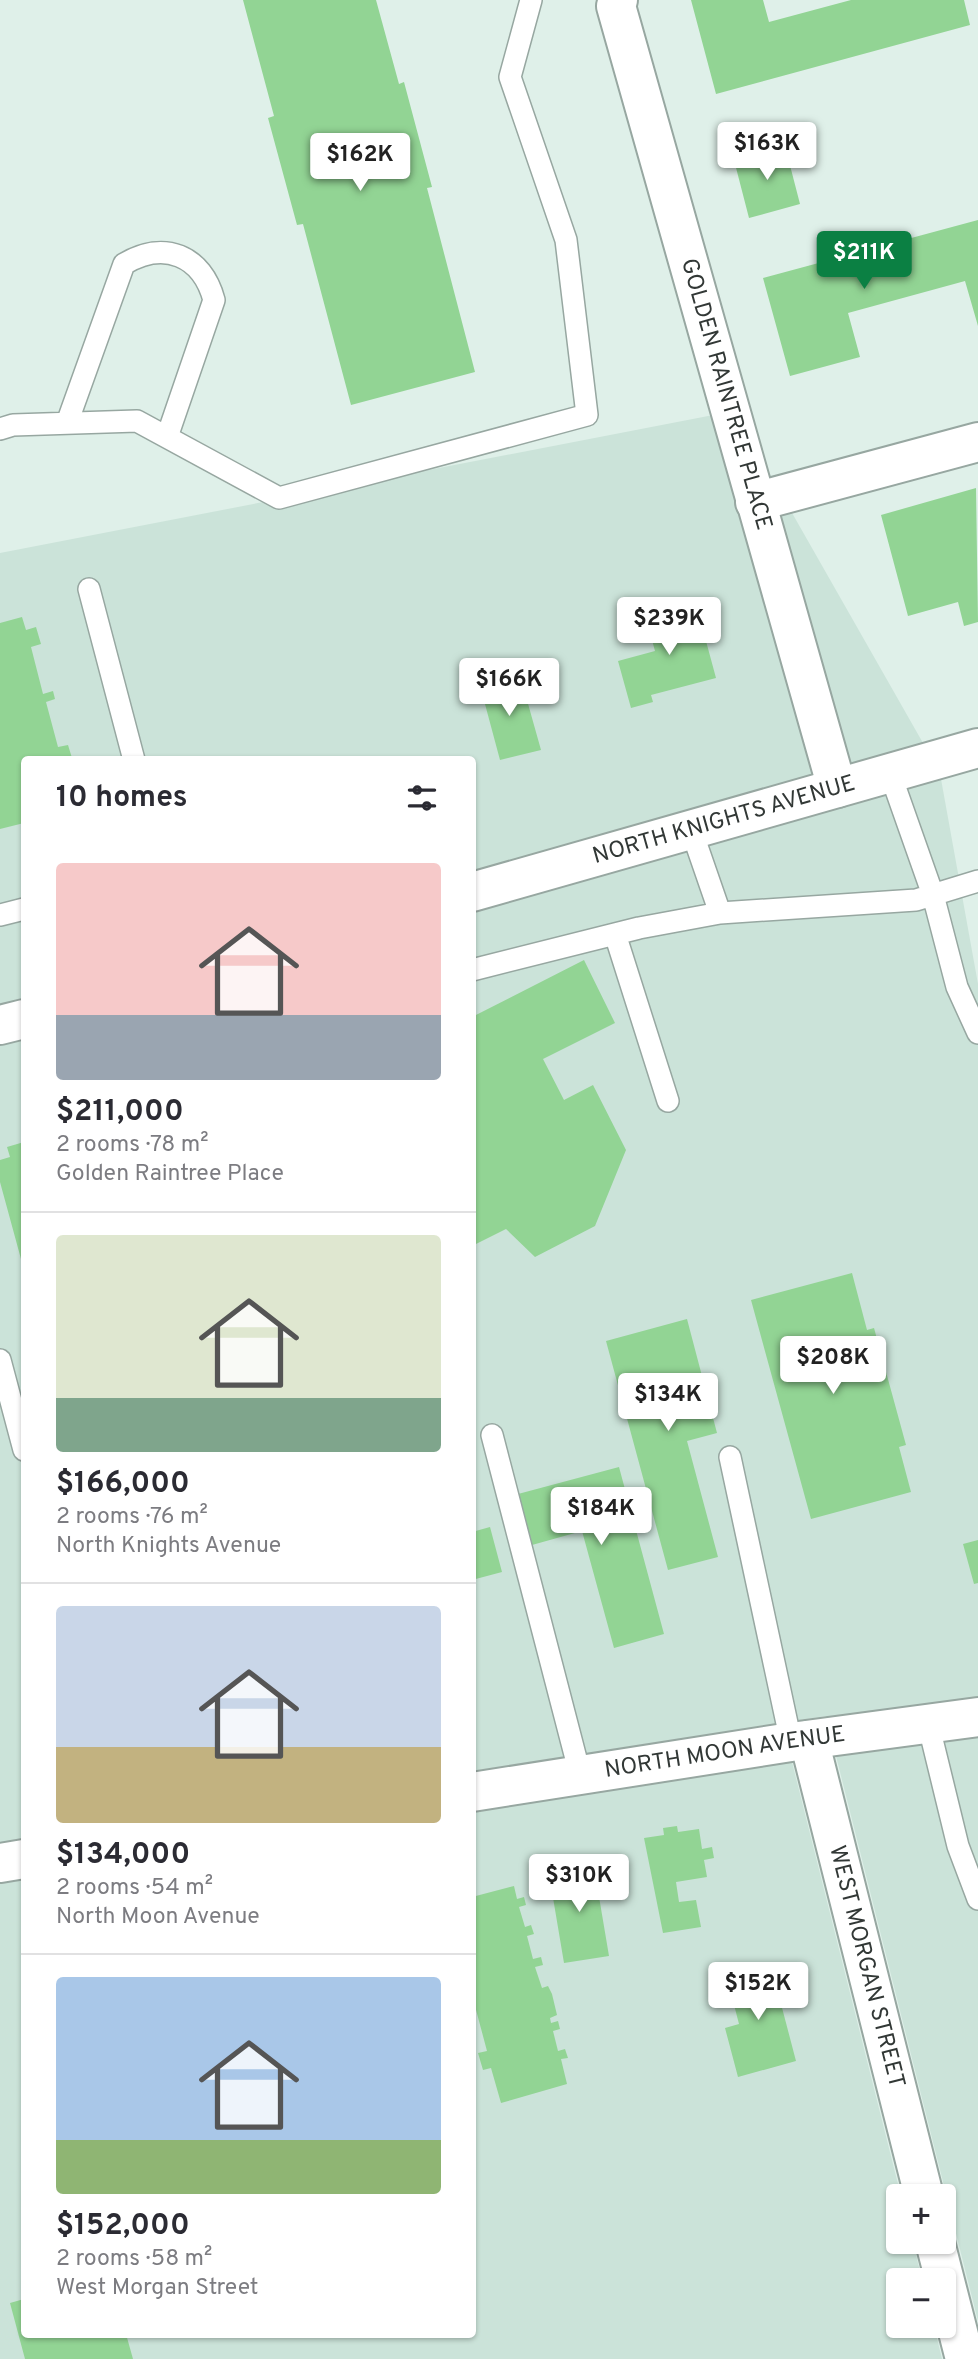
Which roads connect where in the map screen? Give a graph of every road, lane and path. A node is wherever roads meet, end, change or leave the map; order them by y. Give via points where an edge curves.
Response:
1 (531, 0) edge
2 (618, 0) edge
3 (67, 423) junction
4 (0, 429) edge
5 (167, 437) junction
6 (978, 442) edge
7 (755, 502) junction
8 (89, 589) dead end
9 (978, 748) edge
10 (133, 756) edge
11 (890, 773) junction
12 (837, 788) junction
13 (691, 829) junction
14 (978, 881) edge
15 (476, 891) edge
16 (933, 895) junction
17 (21, 910) edge
18 (719, 913) junction
19 (0, 915) edge
20 (615, 934) junction
21 (476, 969) edge
22 (21, 1020) edge
23 (0, 1026) edge
24 (978, 1034) edge
25 (667, 1101) dead end
26 (0, 1360) edge
27 (6, 1408) edge
28 (492, 1435) dead end
29 (21, 1443) edge
30 (730, 1457) dead end
31 (978, 1717) edge
32 (928, 1723) junction
33 (800, 1741) junction
34 (580, 1774) junction
35 (476, 1791) edge
36 (21, 1860) edge
37 (0, 1863) edge
38 (978, 1899) edge
39 (921, 2184) edge
40 (938, 2254) edge
41 (965, 2359) edge

1 - 5 lane via 510,78 566,240 587,415 279,498
2 - 7 street, GOLDEN RAINTREE PLACE via 616,6
3 - 4 lane
3 - 5 lane via 137,421
3 - 5 lane via 124,264 136,257 170,253 193,262 209,282 214,300
6 - 7 street
7 - 12 street, GOLDEN RAINTREE PLACE
8 - 10 lane
9 - 11 street, NORTH KNIGHTS AVENUE
11 - 12 street, NORTH KNIGHTS AVENUE
11 - 16 lane
12 - 13 street, NORTH KNIGHTS AVENUE
13 - 15 street, NORTH KNIGHTS AVENUE
13 - 18 lane
14 - 16 lane
16 - 18 lane via 916,900
16 - 24 lane via 957,988
17 - 19 lane
18 - 20 lane
20 - 21 lane
20 - 25 lane
22 - 23 street
26 - 27 lane
27 - 29 lane
28 - 34 lane
30 - 33 lane
31 - 32 street, NORTH MOON AVENUE
32 - 33 street, NORTH MOON AVENUE
32 - 38 lane via 958,1846
33 - 34 street, NORTH MOON AVENUE
33 - 39 street, WEST MORGAN STREET
34 - 35 street, NORTH MOON AVENUE
36 - 37 street
40 - 41 street

